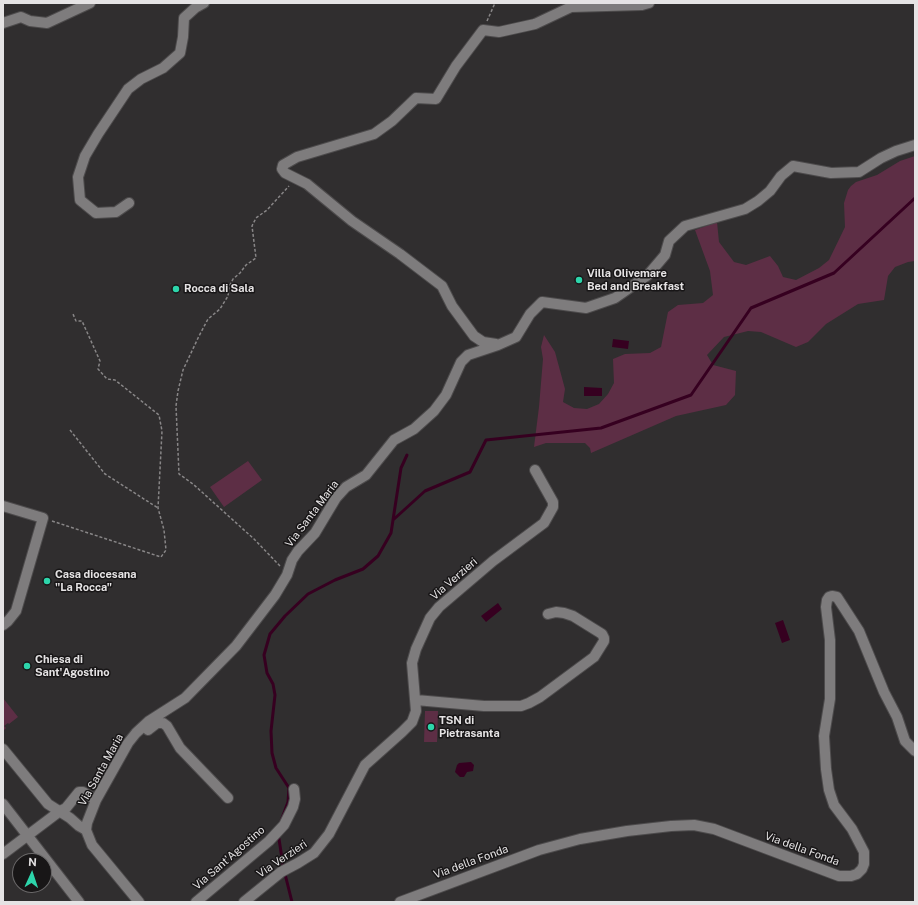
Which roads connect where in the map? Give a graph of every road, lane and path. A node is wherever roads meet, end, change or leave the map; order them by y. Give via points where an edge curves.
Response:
1 (90, 3) edge
2 (204, 3) edge
3 (495, 3) edge
4 (649, 3) edge
5 (3, 23) edge
6 (483, 30) junction
7 (915, 145) edge
8 (295, 178) junction
9 (129, 203) dead end
10 (74, 314) dead end
11 (498, 344) junction
12 (70, 430) dead end
13 (535, 470) dead end
14 (3, 506) edge
15 (158, 508) junction
16 (43, 518) junction
17 (287, 575) junction
18 (548, 614) dead end
19 (3, 625) edge
20 (416, 700) junction
21 (136, 733) junction
22 (3, 749) edge
23 (915, 752) edge
24 (294, 789) dead end
25 (228, 798) dead end
26 (96, 800) junction
27 (3, 804) edge
28 (60, 811) junction
29 (86, 830) junction
30 (28, 836) junction
31 (3, 854) edge
32 (79, 902) edge
33 (139, 902) edge
34 (196, 902) edge
35 (244, 902) edge
36 (400, 902) edge

1 - 5 street via 47,23 21,17
2 - 9 street via 184,18 180,53 163,68 128,89 85,156 78,177 80,200 96,213 116,212
3 - 6 path
4 - 6 street via 571,7 534,24 499,32
6 - 8 street via 436,98 416,98 374,134 297,157 283,164 284,173
7 - 11 street, Via Santa Maria via 881,158 859,172 831,173 793,166 781,176 770,191 745,209 685,226 669,241 665,255 648,275 615,298 586,308 542,302 530,314 516,337
8 - 11 street via 307,184 352,221 442,286 452,306 474,336 483,342
8 - 17 path via 267,210 256,218 252,226 256,258 233,279 228,296 220,309 208,319 183,370 176,406 179,474 254,539
10 - 15 path via 76,321 82,321 100,361 98,368 107,379 115,380 159,415 162,431
11 - 17 street, Via Santa Maria via 468,355 461,362 446,395 434,411 414,429 394,440 366,475 346,487 336,498 315,533 298,550
12 - 15 path via 105,474
13 - 20 street, Via Verzieri via 553,502 553,507 544,523 493,561 439,607 430,618 412,663
14 - 16 street
15 - 16 path via 166,550 161,557
16 - 19 street via 16,611
17 - 21 street, Via Santa Maria via 236,646 185,698 149,721
18 - 20 street via 556,612 573,616 602,634 604,638 594,657 540,697 529,704 511,706
20 - 35 street, Via Verzieri via 412,722 365,765 329,834 314,853 281,872
21 - 25 street via 148,730 157,723 163,723 180,748
21 - 26 street, Via Santa Maria
22 - 28 street via 48,804
23 - 36 street, Via della Fonda via 905,741 859,631 836,597 832,596 826,600 830,640 830,699 824,736 826,769 834,805 852,829 864,852 864,864 857,874 839,876 714,829 694,825 671,826 580,839 540,850
24 - 34 street, Via Sant'Agostino via 293,807 284,825 269,842
26 - 28 street via 79,792 66,808
26 - 29 street, Via Santa Maria via 86,823
27 - 30 street
28 - 29 street
28 - 30 street
29 - 33 street via 92,845
30 - 31 street
30 - 32 street

